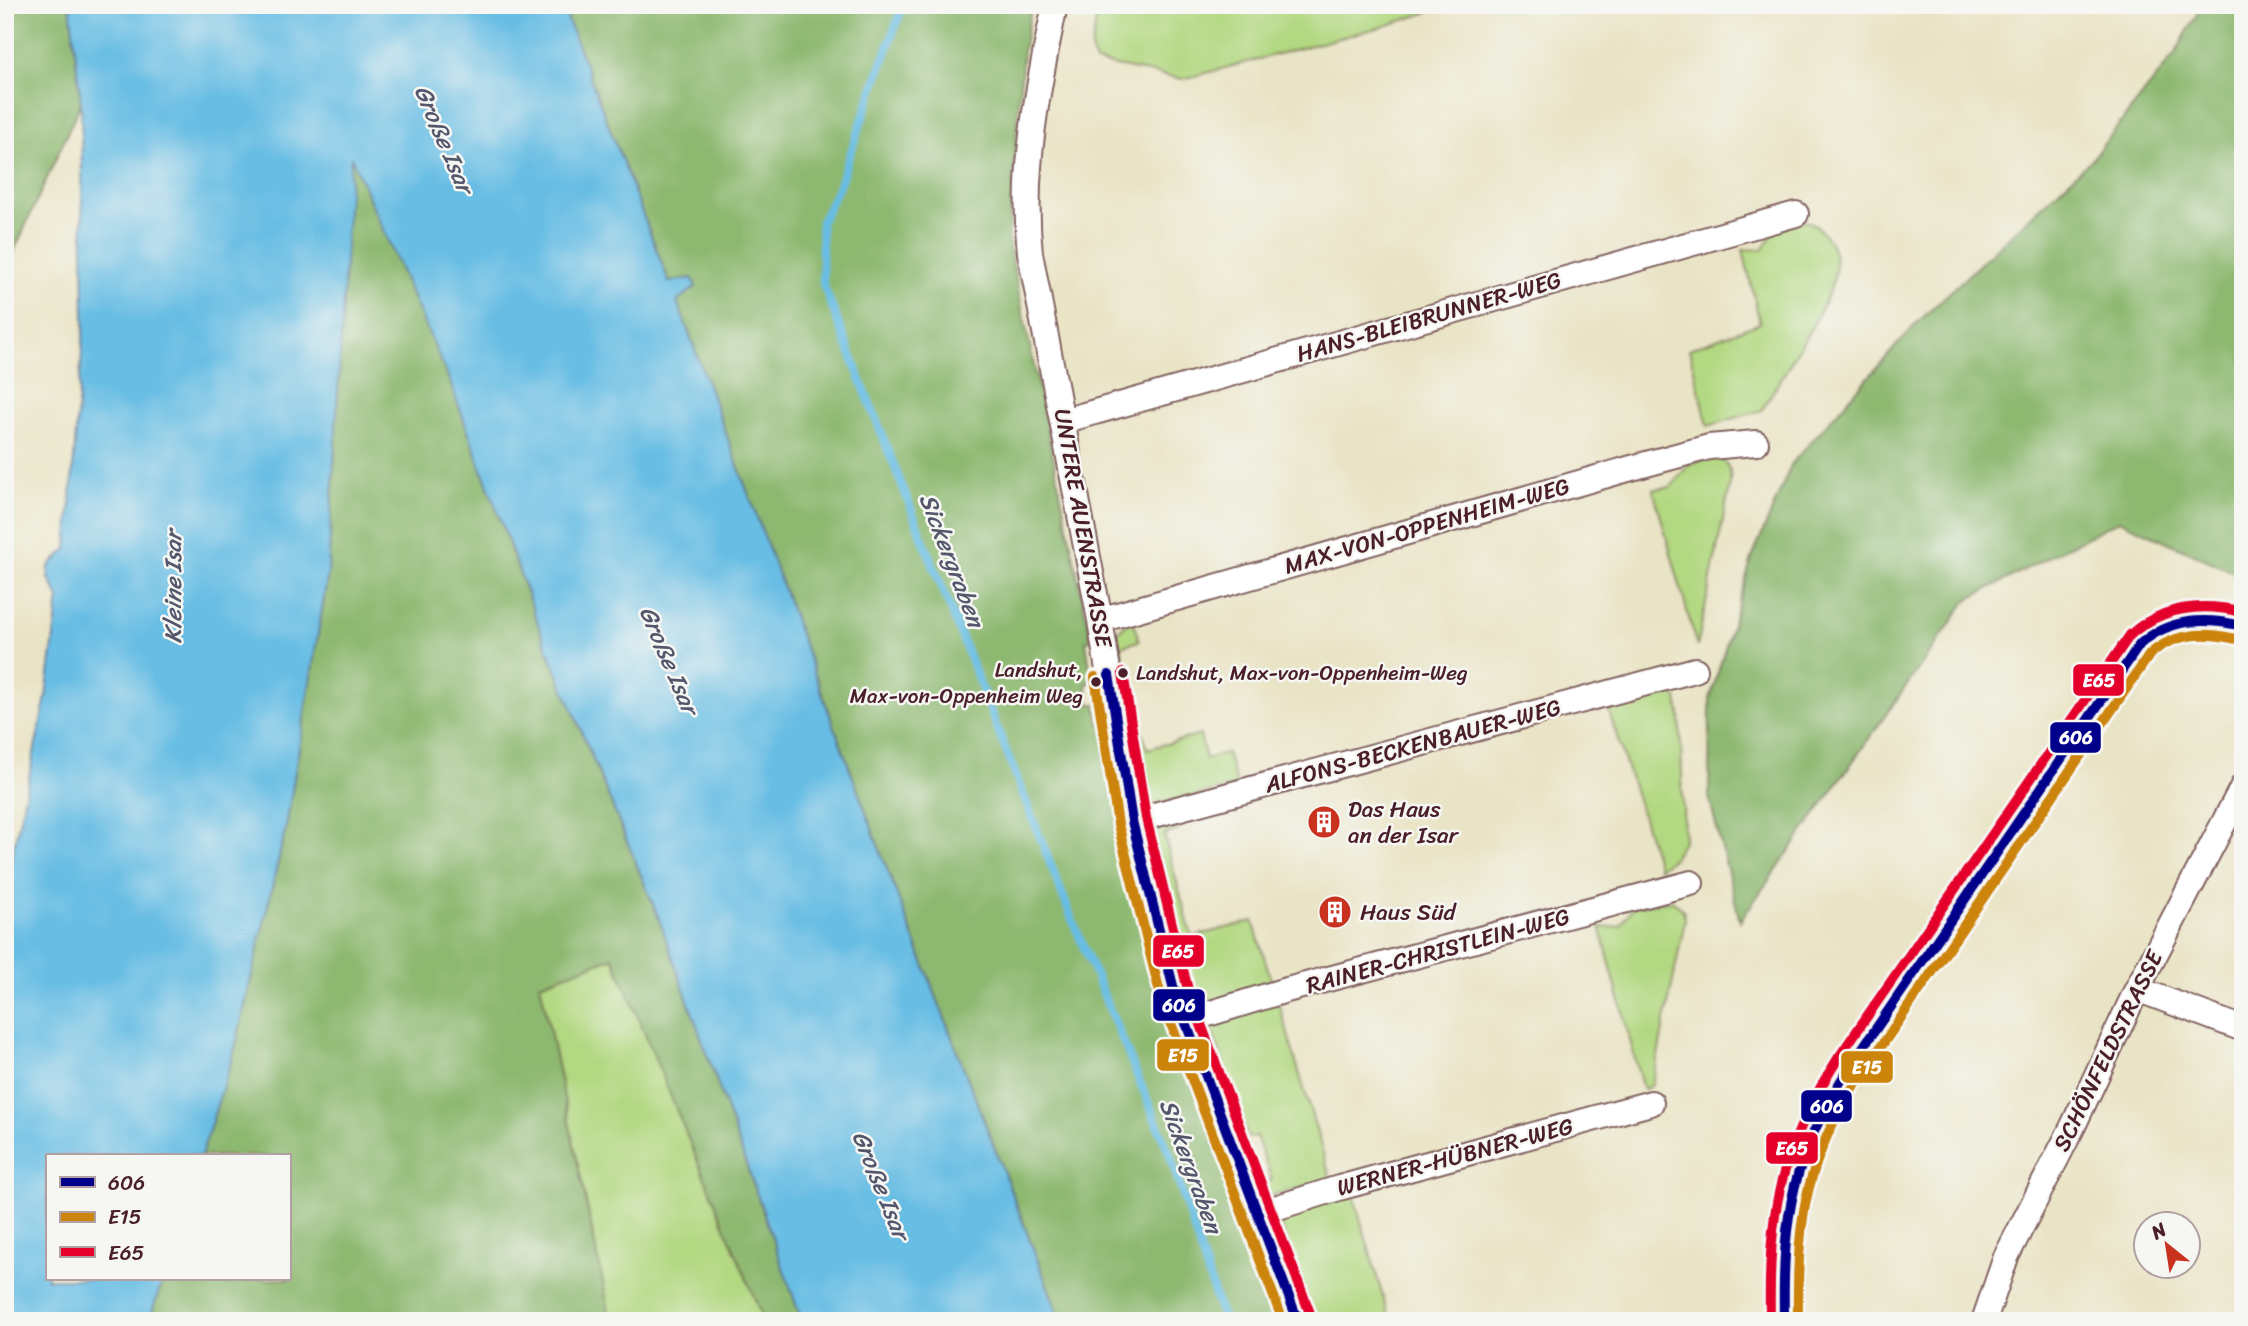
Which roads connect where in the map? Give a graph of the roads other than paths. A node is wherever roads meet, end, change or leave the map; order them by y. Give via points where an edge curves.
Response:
1 (1055, 5) edge
2 (1796, 214) dead end
3 (1063, 421) junction
4 (1756, 443) dead end
5 (1100, 620) junction
6 (2243, 626) edge
7 (1695, 670) dead end
8 (2243, 786) edge
9 (1132, 821) junction
10 (1690, 883) dead end
11 (2137, 989) junction
12 (1185, 1021) junction
13 (2243, 1029) edge
14 (1651, 1103) dead end
15 (1259, 1213) junction
16 (1298, 1321) edge
17 (1784, 1321) edge
18 (1984, 1321) edge

1 - 3 street, UNTERE AUENSTRASSE via 1027,165 1025,209
2 - 3 street, HANS-BLEIBRUNNER-WEG
3 - 5 street, UNTERE AUENSTRASSE
4 - 5 street, MAX-VON-OPPENHEIM-WEG via 1709,447
5 - 9 street, UNTERE AUENSTRASSE
6 - 17 street via 2210,618 2193,621 2152,634 2135,650 1849,1068 1806,1144 1794,1182 1786,1218
7 - 9 street, ALFONS-BECKENBAUER-WEG
8 - 11 street, SCHÖNFELDSTRASSE
9 - 12 street, UNTERE AUENSTRASSE
10 - 12 street, RAINER-CHRISTLEIN-WEG
11 - 13 street
11 - 18 street, SCHÖNFELDSTRASSE via 2006,1257
12 - 15 street, UNTERE AUENSTRASSE
14 - 15 street, WERNER-HÜBNER-WEG
15 - 16 street, UNTERE AUENSTRASSE

